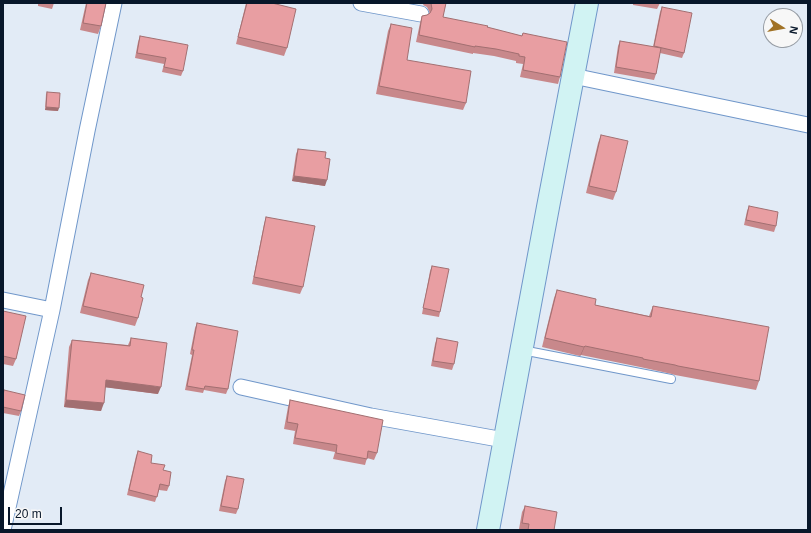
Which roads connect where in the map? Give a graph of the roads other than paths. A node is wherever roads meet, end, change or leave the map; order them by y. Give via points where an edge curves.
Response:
1 (114, 3) edge
2 (361, 3) edge
3 (587, 3) edge
4 (422, 14) edge
5 (573, 76) junction
6 (808, 125) edge
7 (3, 300) edge
8 (52, 310) junction
9 (521, 349) junction
10 (671, 379) edge
11 (241, 387) dead end
12 (504, 440) junction
13 (3, 530) edge
14 (488, 530) edge

1 - 8 street
2 - 4 street
3 - 5 main road
5 - 6 street
5 - 9 main road
7 - 8 street
8 - 13 street
9 - 10 lane
9 - 12 main road
11 - 12 street via 371,416
12 - 14 main road

